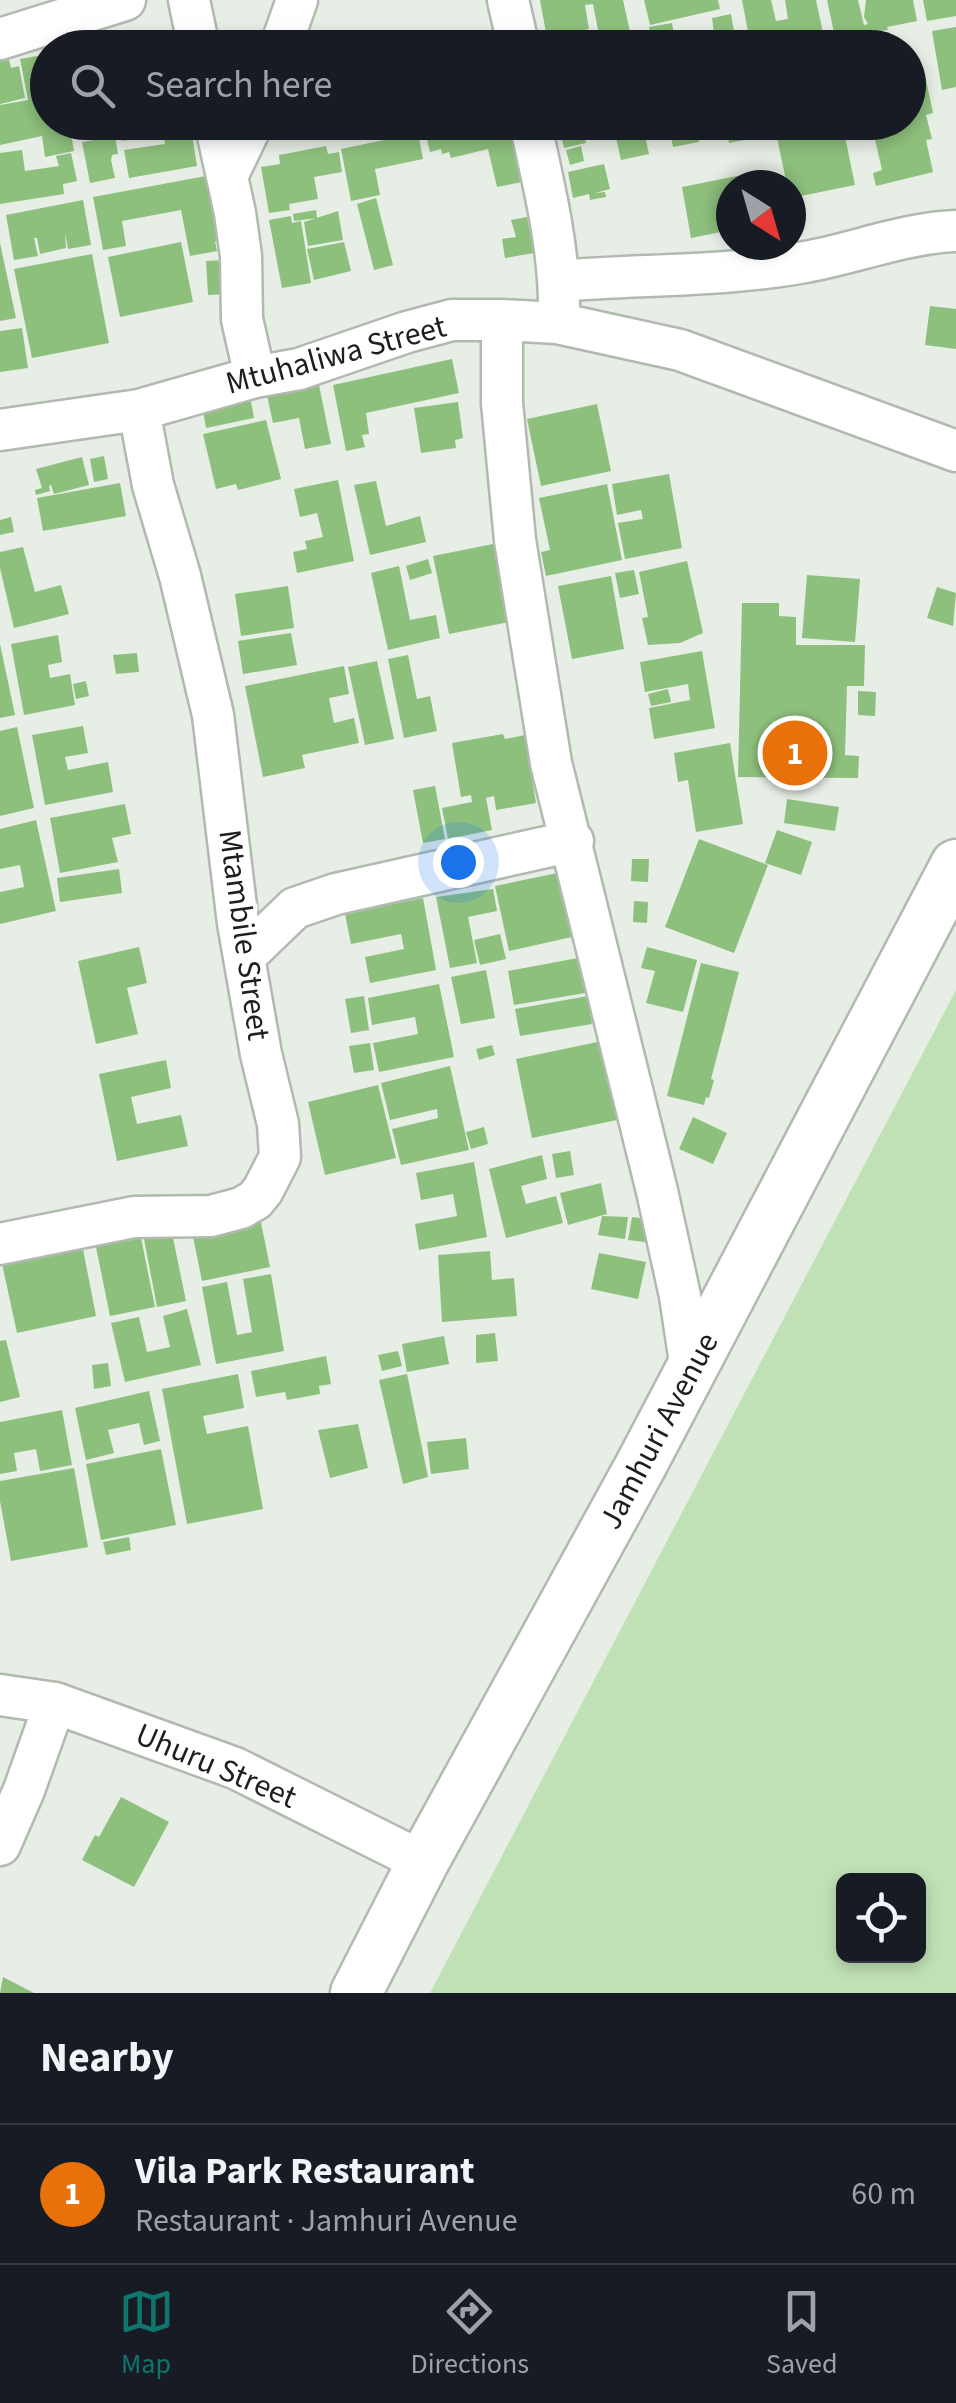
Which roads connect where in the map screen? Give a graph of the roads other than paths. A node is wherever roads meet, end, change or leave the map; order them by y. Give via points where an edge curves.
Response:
1 (124, 0) edge
2 (189, 0) edge
3 (297, 0) edge
4 (508, 0) edge
5 (195, 30) edge
6 (286, 30) edge
7 (514, 30) edge
8 (0, 39) edge
9 (220, 140) edge
10 (243, 140) edge
11 (533, 140) edge
12 (228, 172) junction
13 (956, 231) edge
14 (559, 281) junction
15 (502, 320) junction
16 (557, 323) junction
17 (254, 377) junction
18 (139, 410) junction
19 (0, 430) edge
20 (956, 451) edge
21 (573, 841) junction
22 (956, 865) edge
23 (244, 957) junction
24 (0, 1244) edge
25 (691, 1369) junction
26 (0, 1694) edge
27 (54, 1703) junction
28 (0, 1845) edge
29 (424, 1862) junction
30 (356, 1993) edge

1 - 8 street
2 - 5 street
3 - 6 street
4 - 7 street
9 - 12 street
10 - 12 street
11 - 14 street
12 - 17 street
13 - 14 street via 716,274
14 - 16 street
15 - 16 street, Mtuhaliwa Street
15 - 17 street, Mtuhaliwa Street via 452,320
15 - 21 street via 515,540 551,764
16 - 20 street, Mtuhaliwa Street via 680,350
17 - 18 street, Mtuhaliwa Street
18 - 19 street, Mtuhaliwa Street
18 - 23 street, Mtambile Street via 213,715
21 - 23 street via 295,908
21 - 25 street via 660,1207
22 - 25 street, Jamhuri Avenue
23 - 24 street, Mtambile Street via 280,1157 254,1200 211,1216 134,1218
25 - 29 street, Jamhuri Avenue
26 - 27 street, Uhuru Street
27 - 28 street
27 - 29 street, Uhuru Street via 235,1768
29 - 30 street, Jamhuri Avenue

